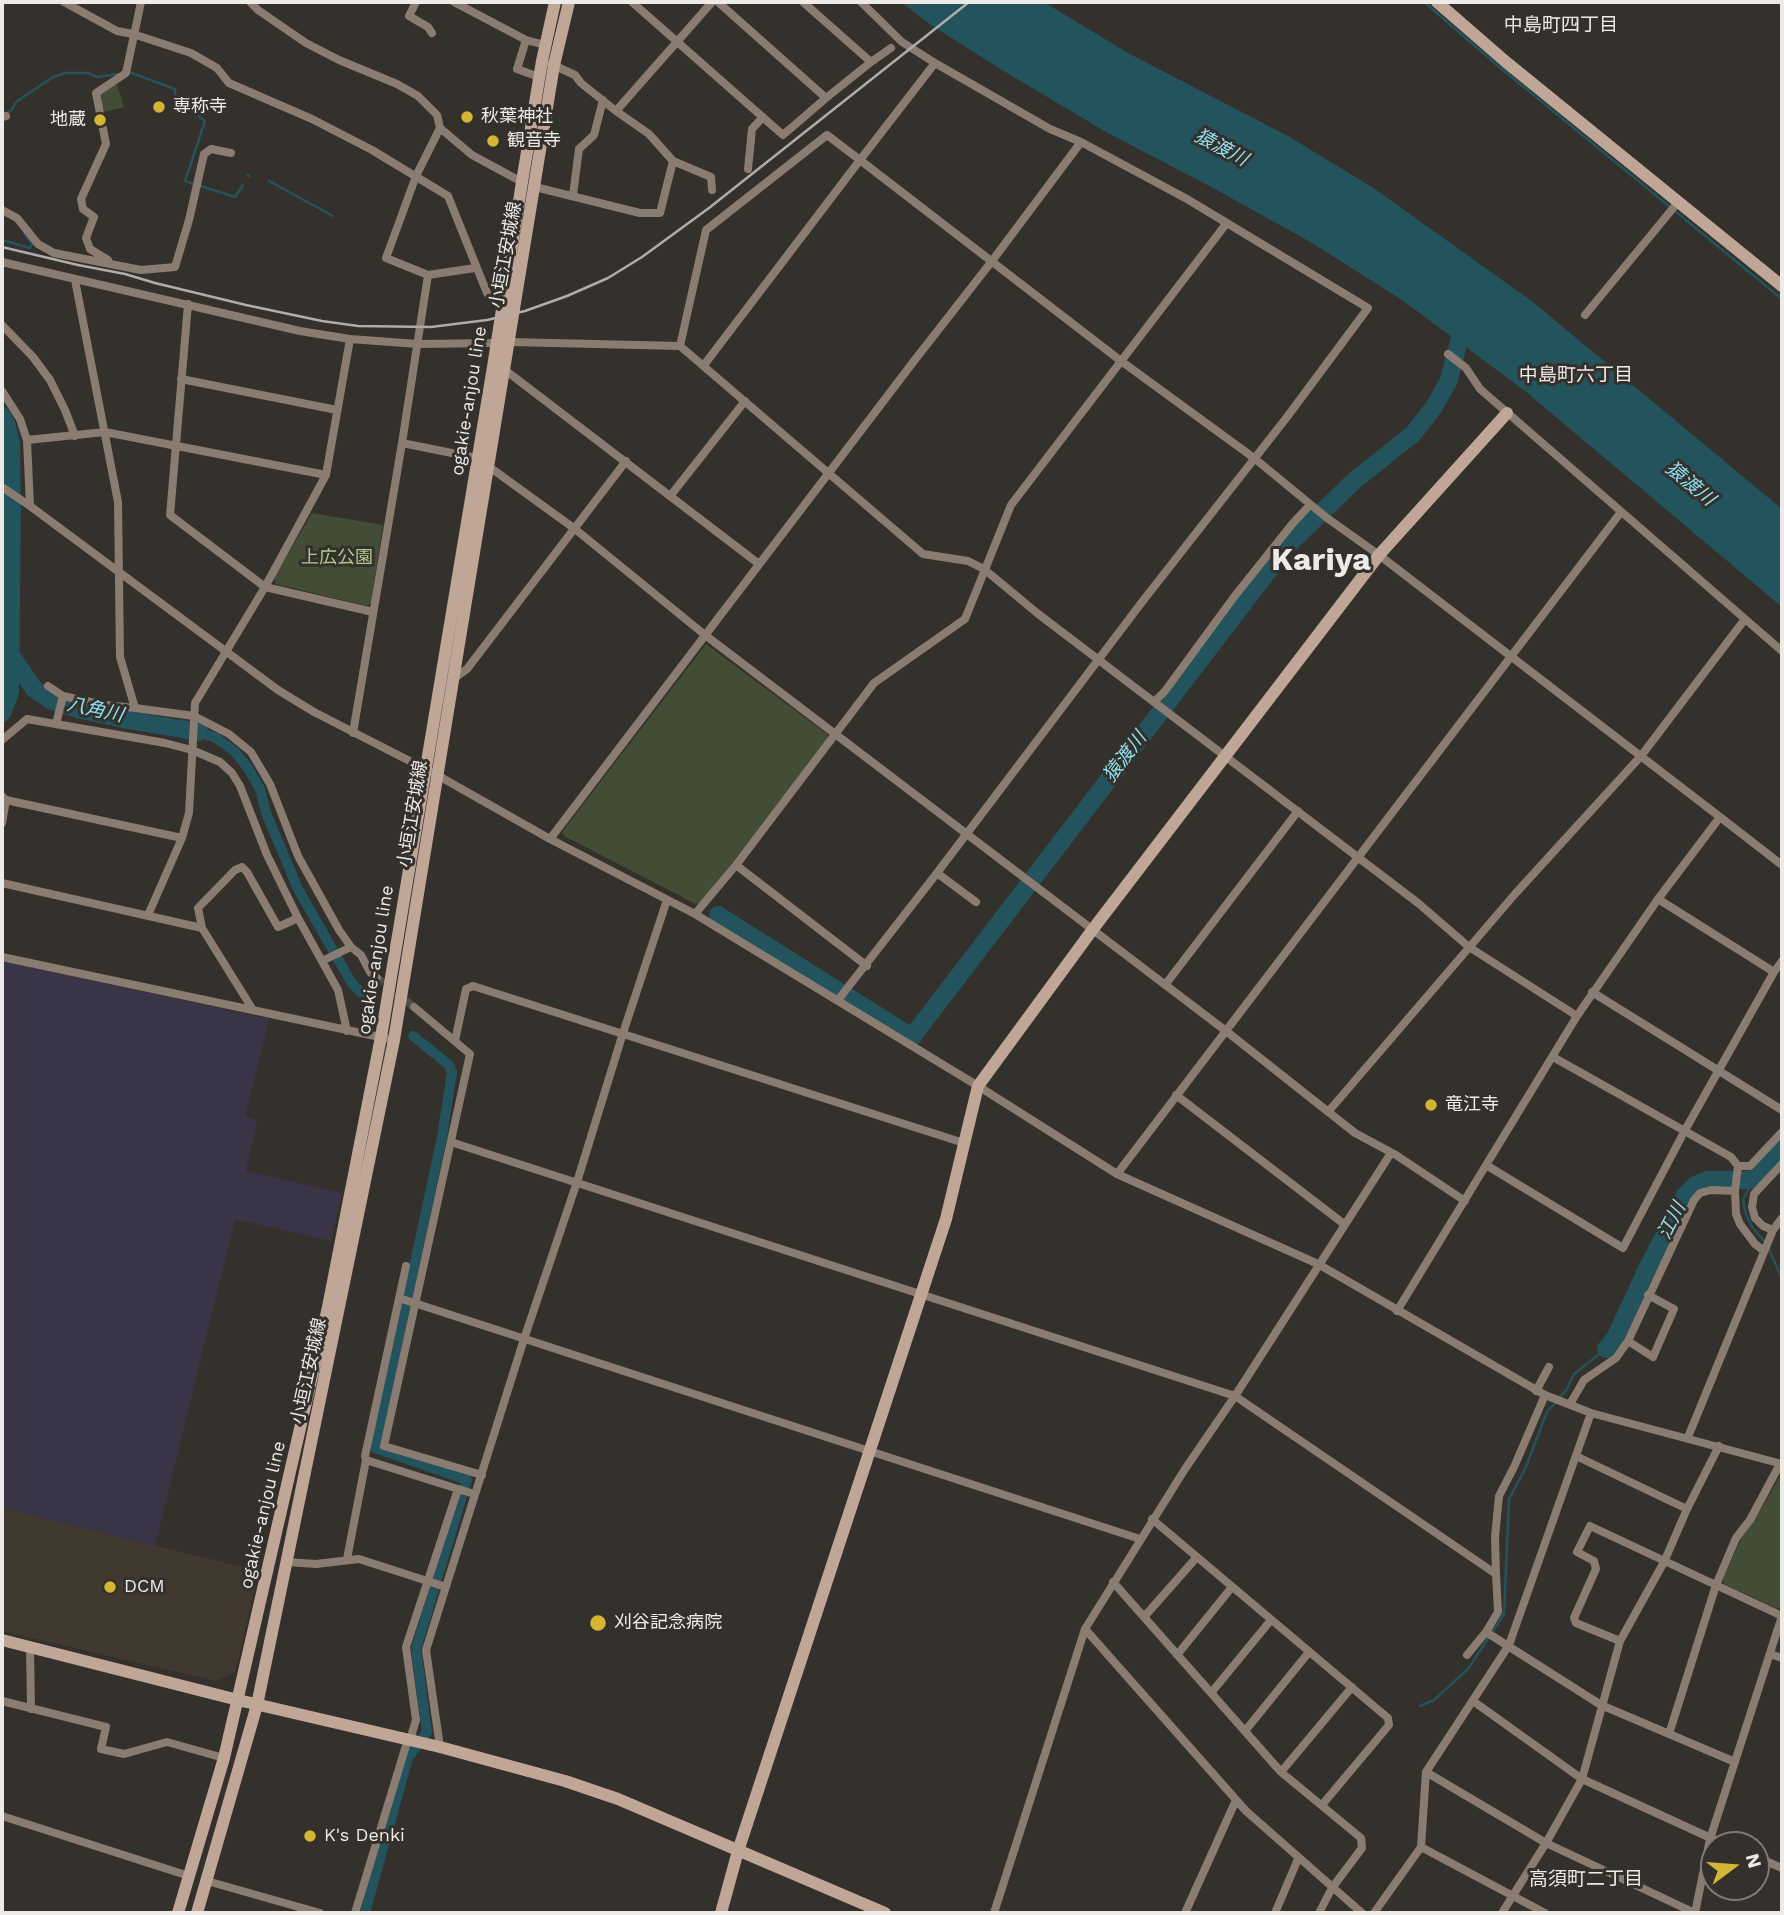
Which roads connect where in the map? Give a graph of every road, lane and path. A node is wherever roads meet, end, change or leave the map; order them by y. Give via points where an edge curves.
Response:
1 (64, 2) edge
2 (141, 2) edge
3 (250, 2) edge
4 (416, 2) edge
5 (454, 2) edge
6 (555, 2) edge
7 (569, 2) edge
8 (632, 2) edge
9 (712, 2) edge
10 (718, 2) edge
11 (803, 2) edge
12 (861, 2) edge
13 (1437, 2) edge
14 (432, 33) dead end
15 (133, 34) junction
16 (526, 40) junction
17 (677, 42) junction
18 (545, 45) junction
19 (891, 48) dead end
20 (871, 62) junction
21 (548, 63) junction
22 (935, 63) junction
23 (539, 77) junction
24 (826, 98) junction
25 (603, 100) junction
26 (616, 111) junction
27 (763, 117) junction
28 (440, 128) junction
29 (1081, 142) junction
30 (231, 153) dead end
31 (860, 160) junction
32 (674, 161) junction
33 (748, 169) dead end
34 (416, 176) junction
35 (522, 182) junction
36 (535, 187) junction
37 (712, 190) dead end
38 (573, 195) junction
39 (1678, 203) junction
40 (2, 210) edge
41 (1226, 224) junction
42 (992, 261) junction
43 (2, 262) edge
44 (113, 263) junction
45 (475, 268) junction
46 (428, 275) junction
47 (75, 280) junction
48 (1782, 286) edge
49 (188, 304) junction
50 (502, 304) junction
51 (1585, 315) dead end
52 (2, 325) edge
53 (497, 338) junction
54 (350, 339) junction
55 (418, 340) junction
56 (510, 342) junction
57 (680, 346) junction
58 (1448, 354) dead end
59 (1121, 361) junction
60 (704, 365) junction
61 (505, 370) junction
62 (181, 379) junction
63 (2, 391) edge
64 (745, 401) junction
65 (337, 410) junction
66 (1507, 413) junction
67 (105, 432) junction
68 (75, 436) junction
69 (26, 440) junction
70 (402, 443) junction
71 (176, 446) junction
72 (477, 458) junction
73 (1254, 458) junction
74 (626, 461) junction
75 (489, 465) junction
76 (830, 473) junction
77 (326, 475) junction
78 (2, 487) edge
79 (671, 495) junction
80 (30, 505) junction
81 (1311, 505) junction
82 (1621, 512) junction
83 (575, 529) junction
84 (1379, 555) junction
85 (759, 564) junction
86 (984, 569) junction
87 (118, 572) junction
88 (265, 587) junction
89 (373, 612) junction
90 (1745, 619) junction
91 (705, 635) junction
92 (227, 651) junction
93 (1782, 651) edge
94 (1509, 657) junction
95 (1098, 659) junction
96 (452, 680) junction
97 (48, 686) dead end
98 (62, 696) junction
99 (1154, 702) junction
100 (135, 708) junction
101 (194, 717) junction
102 (56, 724) junction
103 (354, 733) junction
104 (836, 735) junction
105 (2, 740) edge
106 (192, 747) junction
107 (1641, 756) junction
108 (1226, 757) junction
109 (431, 772) junction
110 (4, 798) edge
111 (1298, 811) junction
112 (1720, 817) junction
113 (2, 823) edge
114 (967, 834) junction
115 (182, 838) junction
116 (550, 839) junction
117 (1357, 856) junction
118 (1781, 863) edge
119 (736, 865) junction
120 (937, 873) junction
121 (2, 883) edge
122 (1658, 899) junction
123 (667, 901) junction
124 (976, 902) dead end
125 (695, 914) junction
126 (148, 915) junction
127 (298, 918) junction
128 (202, 928) junction
129 (1093, 929) junction
130 (1469, 947) junction
131 (347, 949) junction
132 (2, 957) edge
133 (325, 960) junction
134 (1782, 961) edge
135 (867, 965) junction
136 (1774, 972) junction
137 (377, 978) tunnel mouth
138 (1165, 985) junction
139 (1592, 992) junction
140 (842, 996) junction
141 (414, 1007) tunnel mouth
142 (253, 1010) junction
143 (1577, 1016) junction
144 (347, 1031) junction
145 (1226, 1031) junction
146 (623, 1033) junction
147 (388, 1039) junction
148 (455, 1041) junction
149 (1553, 1057) junction
150 (1719, 1070) junction
151 (978, 1086) junction
152 (1177, 1095) junction
153 (1782, 1110) edge
154 (1328, 1112) junction
155 (1684, 1132) junction
156 (1782, 1132) edge
157 (451, 1142) junction
158 (964, 1143) junction
159 (1391, 1153) junction
160 (1782, 1164) edge
161 (1486, 1165) junction
162 (1737, 1166) junction
163 (1117, 1174) junction
164 (577, 1182) junction
165 (1735, 1191) junction
166 (1465, 1201) junction
167 (1782, 1217) edge
168 (1344, 1224) junction
169 (1771, 1234) junction
170 (1765, 1250) junction
171 (1318, 1264) junction
172 (406, 1266) dead end
173 (919, 1295) junction
174 (1648, 1295) junction
175 (400, 1298) junction
176 (416, 1304) junction
177 (1397, 1311) junction
178 (524, 1339) junction
179 (1628, 1341) junction
180 (1549, 1367) dead end
181 (1536, 1391) junction
182 (1545, 1395) junction
183 (1235, 1396) junction
184 (1570, 1404) junction
185 (1591, 1413) junction
186 (1688, 1437) junction
187 (1718, 1446) junction
188 (870, 1451) junction
189 (1576, 1456) junction
190 (366, 1460) junction
191 (1781, 1464) edge
192 (482, 1475) junction
193 (458, 1489) junction
194 (474, 1494) dead end
195 (1686, 1509) junction
196 (1152, 1519) junction
197 (1140, 1539) junction
198 (1197, 1557) junction
199 (347, 1559) junction
200 (287, 1562) junction
201 (1664, 1562) junction
202 (1496, 1574) junction
203 (428, 1581) junction
204 (1113, 1582) junction
205 (1716, 1585) junction
206 (445, 1587) junction
207 (1232, 1587) junction
208 (1782, 1616) edge
209 (1144, 1617) junction
210 (1271, 1620) junction
211 (1084, 1629) junction
212 (1486, 1632) junction
213 (2, 1640) edge
214 (1620, 1642) junction
215 (1509, 1645) junction
216 (30, 1648) junction
217 (1309, 1652) junction
218 (1770, 1654) junction
219 (1177, 1655) junction
220 (1467, 1655) dead end
221 (1782, 1658) edge
222 (1352, 1688) junction
223 (1211, 1693) junction
224 (238, 1700) junction
225 (2, 1701) edge
226 (1473, 1701) junction
227 (257, 1704) junction
228 (1601, 1704) junction
229 (31, 1709) junction
230 (1245, 1731) junction
231 (1669, 1734) junction
232 (410, 1740) junction
233 (439, 1747) junction
234 (224, 1758) junction
235 (1735, 1762) junction
236 (1281, 1772) junction
237 (1426, 1772) junction
238 (1582, 1779) junction
239 (1236, 1800) junction
240 (1322, 1805) junction
241 (2, 1816) edge
242 (1713, 1831) edge
243 (1700, 1834) edge
244 (1546, 1843) junction
245 (1421, 1847) junction
246 (738, 1851) junction
247 (1298, 1859) junction
248 (189, 1876) junction
249 (206, 1881) junction
250 (1332, 1888) junction
251 (1700, 1888) edge
252 (1511, 1897) junction
253 (178, 1913) edge
254 (197, 1913) edge
255 (320, 1913) edge
256 (355, 1913) edge
257 (721, 1913) edge
258 (885, 1913) edge
259 (994, 1913) edge
260 (1185, 1913) edge
261 (1275, 1913) edge
262 (1319, 1913) edge
263 (1362, 1913) edge
264 (1374, 1913) edge
265 (1502, 1913) edge
266 (1545, 1913) edge
267 (1695, 1913) edge

1 - 15 street via 117,31
2 - 15 street
3 - 28 street via 306,43 418,96 437,115
4 - 14 street via 409,16
5 - 16 street
6 - 18 main road, ogakie-anjou line
7 - 21 main road, 小垣江安城線
8 - 17 street
9 - 17 street
10 - 24 street
11 - 20 street
12 - 22 street via 902,41
13 - 39 main road
15 - 34 street via 191,53 217,68 229,83 292,109
15 - 44 street via 126,74 96,93 106,144 81,199 83,209 94,217 86,238 90,249
16 - 18 street
16 - 23 street via 517,69
17 - 26 street
17 - 27 street
18 - 21 main road, ogakie-anjou line
19 - 20 street
20 - 24 street
21 - 23 main road, ogakie-anjou line
21 - 25 street via 575,75
21 - 36 main road, 小垣江安城線
22 - 29 street
22 - 31 street
23 - 35 main road, ogakie-anjou line
24 - 27 street via 783,135
25 - 26 street
25 - 38 street via 594,135 579,149
26 - 32 street via 649,134
27 - 33 street via 752,129
28 - 34 street
28 - 35 street via 472,155
29 - 41 street
29 - 42 street
30 - 44 street via 211,149 204,154 175,267 141,270
31 - 42 street
31 - 57 street via 827,135 706,230
31 - 60 street
32 - 37 street via 710,177
32 - 38 street via 660,213 640,213
34 - 45 street via 448,196
34 - 46 street via 386,258
35 - 50 main road, ogakie-anjou line
36 - 38 street
36 - 56 main road, 小垣江安城線
39 - 48 main road
39 - 51 street
40 - 44 street via 54,253
41 - 59 street
41 - 73 street via 1368,308
42 - 59 street
42 - 76 street
43 - 47 street
45 - 46 street
45 - 50 street via 487,293
46 - 55 street
47 - 49 street
47 - 67 street
49 - 54 street
49 - 62 street
50 - 53 main road, ogakie-anjou line
52 - 68 street via 50,380
53 - 55 street
53 - 72 main road, ogakie-anjou line
54 - 55 street
54 - 65 street
55 - 70 street
56 - 57 street
56 - 61 main road, 小垣江安城線
57 - 60 street
58 - 66 street
59 - 73 street
59 - 86 street via 1011,505
60 - 64 street
61 - 74 street
61 - 75 main road, 小垣江安城線
62 - 65 street
62 - 71 street
63 - 69 street via 20,419
64 - 76 street
64 - 79 street
65 - 77 street
66 - 82 street
66 - 84 main road
67 - 68 street
67 - 71 street
67 - 87 street via 118,502
68 - 69 street
69 - 80 street
70 - 72 street
70 - 89 street
71 - 77 street
71 - 88 street via 170,515
72 - 75 street
72 - 109 main road, ogakie-anjou line
73 - 81 street
73 - 95 street
74 - 79 street
74 - 83 street
75 - 83 street
75 - 96 main road, 小垣江安城線
76 - 85 street
76 - 86 street via 923,554 968,561
77 - 88 street
78 - 80 street
79 - 85 street
80 - 87 street
81 - 84 street
81 - 99 street
82 - 90 street
82 - 94 street
83 - 91 street
83 - 96 street via 467,670
84 - 94 street
84 - 108 main road
85 - 91 street
86 - 95 street
86 - 104 street via 965,619 874,683
87 - 92 street
87 - 100 street via 120,657
88 - 89 street
88 - 92 street
89 - 103 street
90 - 93 street
90 - 107 street
91 - 104 street
91 - 116 street
92 - 101 street via 195,703
92 - 103 street via 278,690
94 - 107 street
94 - 117 street
95 - 99 street
95 - 114 street
96 - 109 main road, 小垣江安城線
97 - 98 street
98 - 100 street
98 - 102 street
99 - 108 street
100 - 101 street
101 - 106 street
101 - 131 street via 229,734 251,752
102 - 105 street via 27,719
102 - 106 street
103 - 109 street
104 - 114 street
104 - 119 street
106 - 115 street via 189,813
106 - 127 street via 232,773
107 - 112 street
107 - 130 street
108 - 111 street
108 - 129 main road
109 - 116 street
109 - 147 main road, ogakie-anjou line
110 - 113 street
110 - 115 street
111 - 117 street
111 - 138 street
112 - 118 street
112 - 122 street
114 - 120 street
114 - 129 street
115 - 126 street
116 - 123 street
117 - 130 street
117 - 145 street
119 - 125 street
119 - 135 street
120 - 124 street
120 - 135 street
121 - 126 street
122 - 136 street
122 - 139 street
123 - 125 street
123 - 146 street
125 - 140 street
126 - 128 street
127 - 128 street via 278,927 242,867 198,908
127 - 133 street
128 - 142 street
129 - 138 street
129 - 151 main road
130 - 143 street
130 - 154 street
131 - 133 street
131 - 137 street via 361,955
132 - 142 street
133 - 144 street via 338,990
134 - 136 street
135 - 140 street
136 - 150 street
138 - 145 street
139 - 143 street
139 - 150 street
140 - 151 street
141 - 148 street
142 - 144 street
143 - 149 street
144 - 147 street
145 - 152 street
145 - 154 street
146 - 148 street via 473,986 466,989
146 - 158 street
146 - 164 street
147 - 200 main road, 小垣江安城線
147 - 224 main road, ogakie-anjou line
148 - 157 street via 470,1054
149 - 155 street
149 - 161 street
150 - 153 street
150 - 155 street
151 - 158 main road
151 - 163 street
152 - 163 street
152 - 168 street
154 - 159 street
155 - 161 street via 1623,1248
155 - 162 street via 1731,1157
156 - 162 street via 1750,1166
157 - 164 street
157 - 176 street
158 - 173 main road via 946,1219
159 - 166 street
159 - 168 street
160 - 169 street via 1754,1194 1755,1218
161 - 166 street
162 - 165 street
163 - 171 street
164 - 173 street
164 - 178 street
165 - 170 street via 1740,1224
165 - 174 street via 1711,1190 1694,1200
166 - 177 street
167 - 169 street
168 - 171 street
169 - 170 street
170 - 186 street
171 - 177 street
171 - 183 street
172 - 175 street
173 - 183 street
173 - 188 main road
174 - 179 street
174 - 179 street via 1674,1309 1653,1357
175 - 176 street
175 - 190 street
176 - 178 street
176 - 192 street via 384,1446
177 - 181 street
178 - 188 street
178 - 192 street
179 - 184 street via 1616,1358 1584,1380
180 - 181 street
181 - 182 street
182 - 184 street
182 - 202 street via 1499,1496
183 - 196 street
183 - 202 street
184 - 185 street
185 - 186 street
185 - 189 street
186 - 187 street
187 - 191 street
187 - 195 street
188 - 197 street
188 - 246 main road
189 - 195 street
189 - 215 street
190 - 193 street
190 - 199 street
191 - 205 street via 1736,1538
192 - 206 street
193 - 194 street
193 - 203 street
195 - 201 street
196 - 197 street
196 - 198 street
197 - 204 street
198 - 207 street
198 - 209 street
199 - 200 street
199 - 203 street
200 - 227 main road, 小垣江安城線
201 - 205 street
201 - 214 street
201 - 214 street via 1590,1526 1577,1552 1594,1560 1596,1569 1574,1618 1576,1623
202 - 212 street via 1497,1612
203 - 206 street
203 - 232 street via 406,1647 416,1720
204 - 209 street
204 - 211 street
205 - 208 street
205 - 231 street
206 - 233 street via 426,1650
207 - 210 street
207 - 219 street
208 - 218 street
209 - 219 street
210 - 217 street
210 - 223 street
211 - 239 street
211 - 259 street
212 - 215 street
212 - 220 street
213 - 216 main road
214 - 228 street
215 - 226 street
215 - 228 street
216 - 224 main road
216 - 229 street
217 - 222 street
217 - 230 street
218 - 221 street
218 - 235 street
219 - 223 street
222 - 236 street
222 - 240 street via 1388,1718 1389,1725
223 - 230 street
224 - 227 main road
224 - 234 main road, ogakie-anjou line
225 - 229 street
226 - 237 street
226 - 238 street
227 - 232 main road
227 - 249 main road, 小垣江安城線
228 - 231 street
228 - 238 street
229 - 234 street via 106,1727 101,1749 124,1754 167,1741
230 - 236 street
231 - 235 street
232 - 233 main road
232 - 256 street
233 - 246 main road via 618,1799
234 - 248 main road, ogakie-anjou line
235 - 242 street
236 - 240 street
237 - 244 street
237 - 245 street
238 - 243 street
238 - 244 street
239 - 247 street
239 - 260 street
240 - 250 street via 1361,1838 1362,1848
241 - 248 street
244 - 252 street
244 - 267 street
245 - 252 street
245 - 264 street
246 - 257 main road
246 - 258 main road
247 - 250 street
247 - 261 street
248 - 253 main road, ogakie-anjou line
249 - 254 main road, 小垣江安城線
249 - 255 street
250 - 262 street
250 - 263 street
251 - 267 street
252 - 265 street
252 - 266 street

